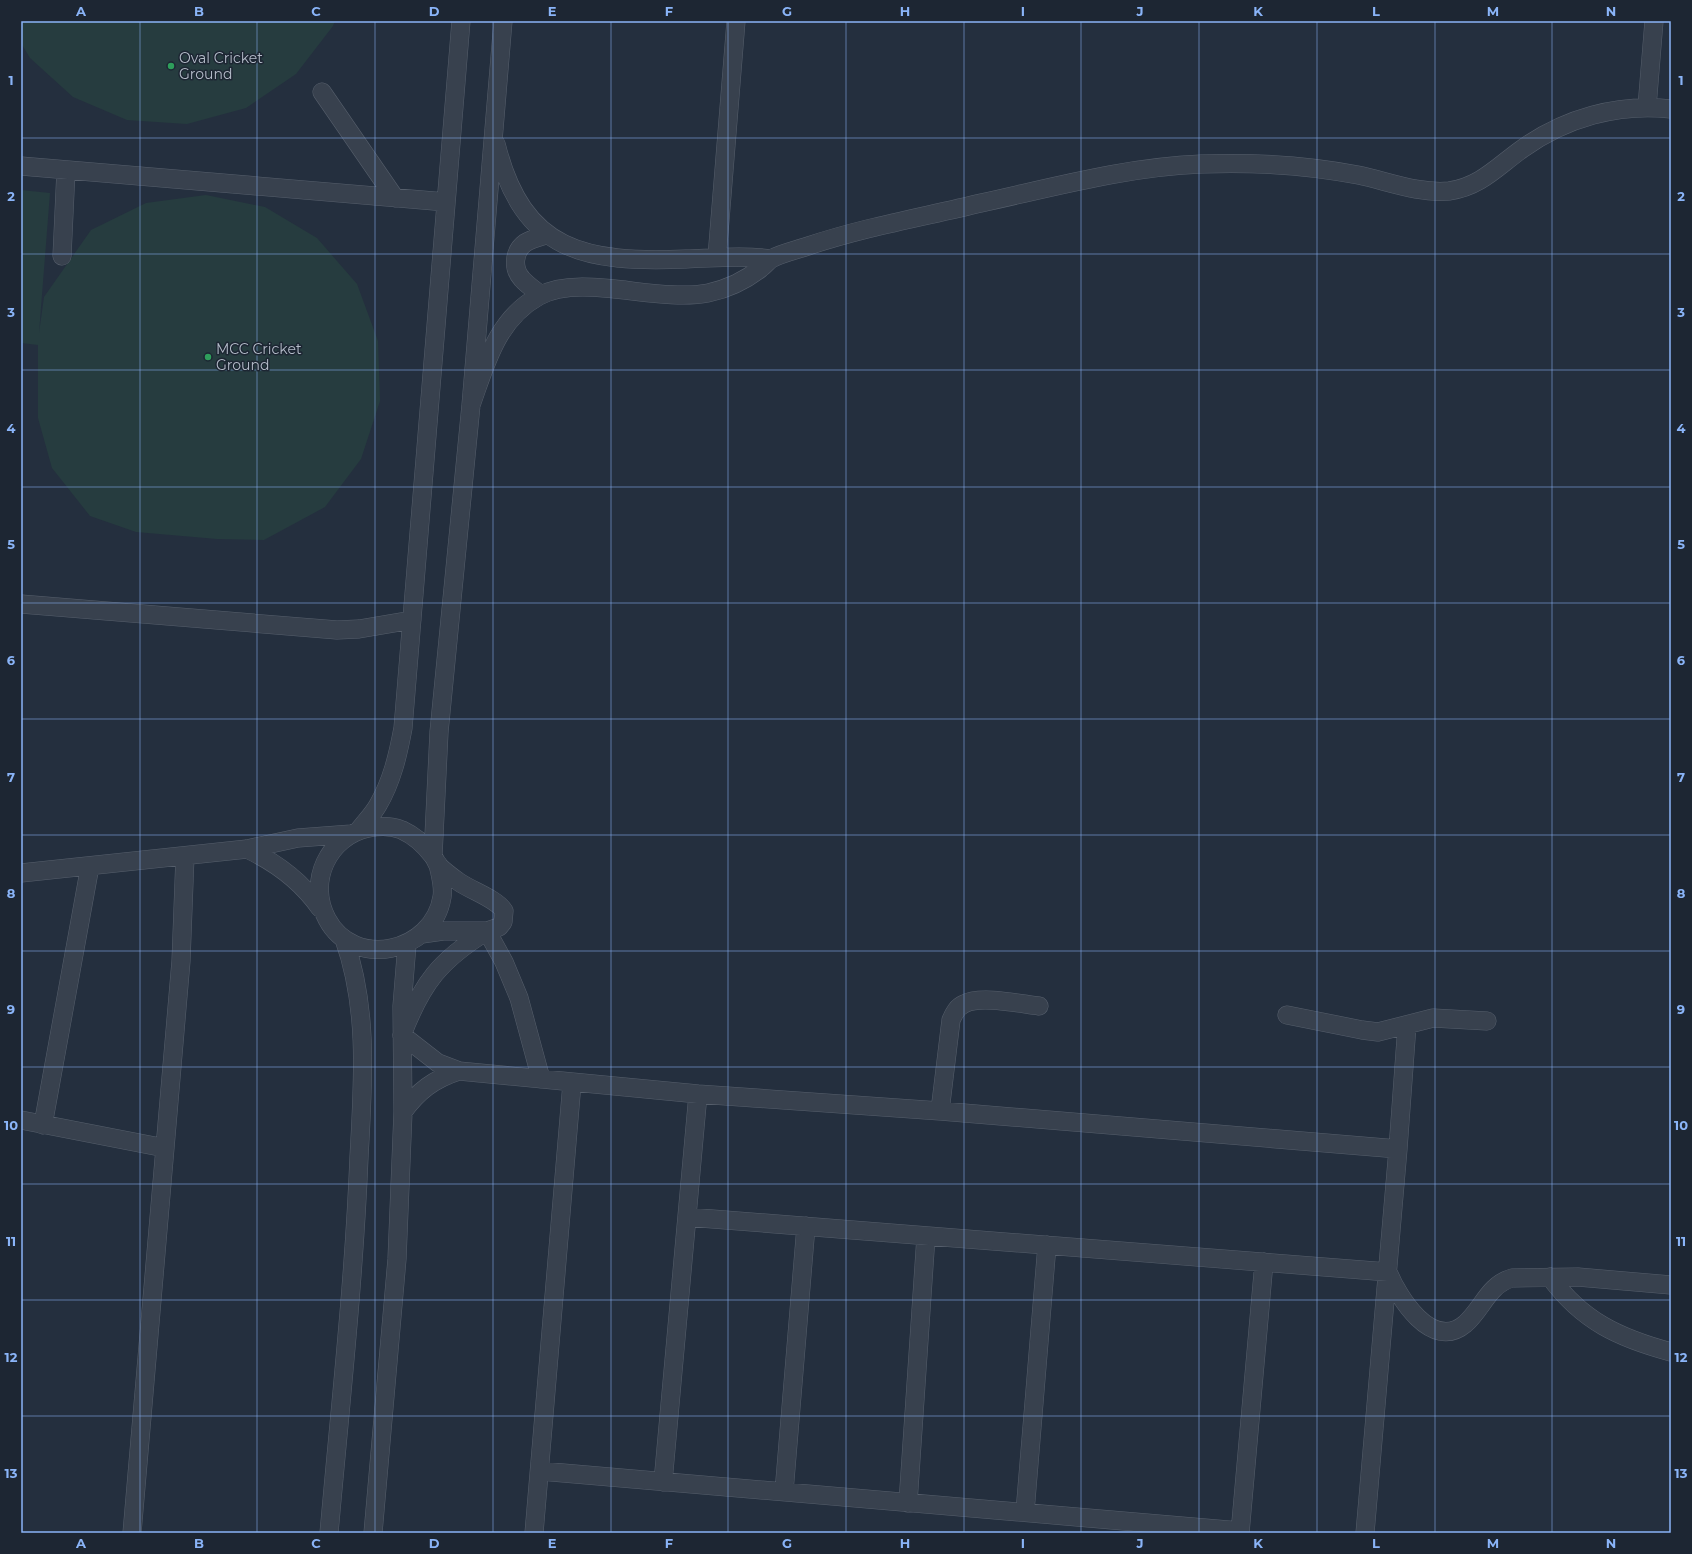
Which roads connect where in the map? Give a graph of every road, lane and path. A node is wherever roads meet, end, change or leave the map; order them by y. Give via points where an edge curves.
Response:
1 (461, 21) edge
2 (503, 21) edge
3 (736, 21) edge
4 (1654, 21) edge
5 (322, 92) dead end
6 (1647, 107) junction
7 (1671, 109) edge
8 (494, 125) junction
9 (21, 166) edge
10 (66, 170) junction
11 (395, 198) junction
12 (446, 202) junction
13 (546, 235) junction
14 (62, 256) dead end
15 (717, 258) junction
16 (771, 259) junction
17 (541, 295) junction
18 (471, 405) junction
19 (21, 604) edge
20 (412, 620) junction
21 (355, 832) junction
22 (247, 849) junction
23 (185, 856) junction
24 (436, 860) junction
25 (90, 866) junction
26 (21, 873) edge
27 (322, 909) junction
28 (487, 931) junction
29 (344, 938) junction
30 (414, 939) junction
31 (1039, 1006) dead end
32 (1287, 1015) dead end
33 (1487, 1021) dead end
34 (1407, 1025) junction
35 (402, 1035) junction
36 (459, 1071) junction
37 (541, 1079) junction
38 (572, 1083) junction
39 (698, 1094) junction
40 (940, 1111) junction
41 (403, 1112) junction
42 (21, 1120) edge
43 (43, 1125) junction
44 (165, 1148) junction
45 (1398, 1149) junction
46 (687, 1217) junction
47 (806, 1226) junction
48 (926, 1236) junction
49 (1047, 1245) junction
50 (1264, 1262) junction
51 (1388, 1272) junction
52 (1550, 1277) junction
53 (1671, 1285) edge
54 (1671, 1352) edge
55 (540, 1471) junction
56 (663, 1482) junction
57 (784, 1492) junction
58 (908, 1503) junction
59 (1025, 1512) junction
60 (1240, 1532) edge
61 (132, 1533) edge
62 (329, 1533) edge
63 (373, 1533) edge
64 (534, 1533) edge
65 (1365, 1533) edge

1 - 12 street
2 - 8 street
3 - 15 street
4 - 6 street
5 - 11 street
6 - 7 street
6 - 16 street via 1606,112 1562,126 1535,140 1476,184 1449,191 1434,192 1295,166 1230,163 1164,167 1099,177 877,226
8 - 13 street via 500,160 511,187 523,208
8 - 18 street
9 - 10 street
10 - 11 street
10 - 14 street
11 - 12 street
12 - 20 street
13 - 15 street via 582,252 601,256 669,260
13 - 17 street via 526,242 516,255 515,264 522,279
15 - 16 street
16 - 17 street via 742,280 708,293 671,296 573,287
17 - 18 street via 514,315 503,327
18 - 24 street via 439,732
19 - 20 street via 337,630
20 - 21 street via 403,728 398,755 390,782 378,807
21 - 22 street via 298,838
21 - 24 street via 380,826 401,830 419,840
21 - 27 street via 334,848 322,866 318,888
22 - 23 street
22 - 27 street via 281,868 310,894
23 - 25 street
23 - 44 street via 181,962
24 - 28 street via 468,888 501,906 503,922 499,927
24 - 30 street via 442,882 442,896 431,924
25 - 26 street
25 - 43 street
27 - 29 street via 330,926
28 - 30 street via 443,930
28 - 35 street via 443,964 412,1009
28 - 37 street via 519,998
29 - 30 street via 358,946 374,950 391,949
29 - 62 street via 352,962 361,1012 361,1119 352,1281
30 - 35 street via 402,1006
31 - 40 street via 978,1000 958,1008 951,1020
32 - 34 street via 1370,1031 1386,1031
33 - 34 street via 1440,1018
34 - 45 street
35 - 36 street via 438,1063
35 - 41 street
36 - 37 street
36 - 41 street via 427,1086 414,1097
37 - 38 street
38 - 39 street
38 - 55 street
39 - 40 street
39 - 46 street
40 - 45 street
41 - 63 street via 397,1259
42 - 43 street
43 - 44 street
44 - 61 street
45 - 51 street
46 - 47 street
46 - 56 street
47 - 48 street
47 - 57 street
48 - 49 street
48 - 58 street
49 - 50 street
49 - 59 street
50 - 51 street
50 - 60 street
51 - 52 street via 1399,1295 1415,1316 1431,1328 1447,1331 1463,1325 1493,1288 1505,1280
51 - 65 street
52 - 53 street
52 - 54 street via 1570,1302 1596,1322 1625,1337
55 - 56 street
55 - 64 street
56 - 57 street
57 - 58 street
58 - 59 street
59 - 60 street

